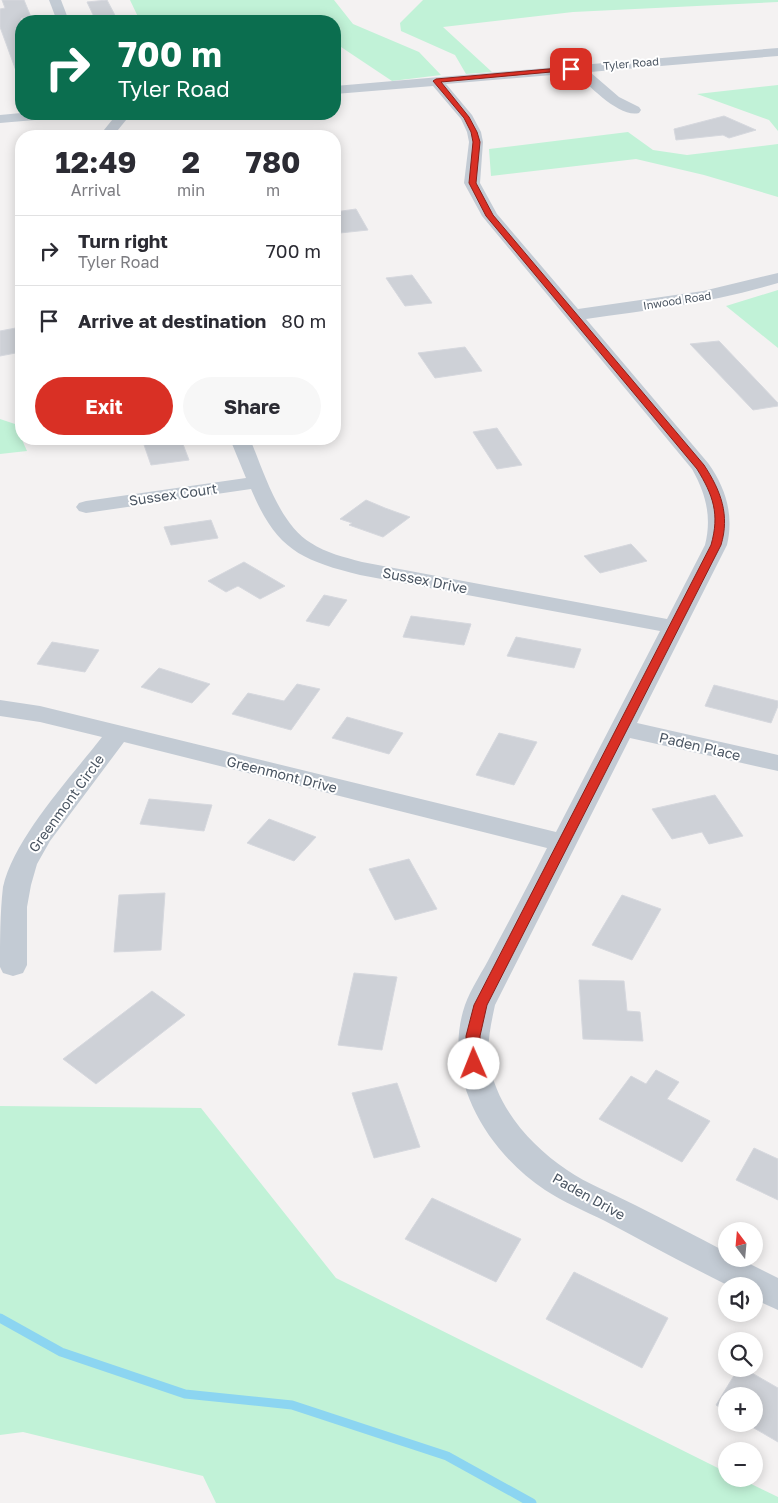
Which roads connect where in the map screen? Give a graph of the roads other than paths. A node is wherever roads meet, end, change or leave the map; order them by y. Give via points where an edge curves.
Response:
1 (55, 0) edge
2 (61, 15) edge
3 (778, 52) edge
4 (578, 68) junction
5 (436, 81) junction
6 (341, 89) edge
7 (634, 110) dead end
8 (15, 118) edge
9 (0, 119) edge
10 (119, 120) edge
11 (111, 130) edge
12 (778, 278) edge
13 (574, 314) junction
14 (243, 445) edge
15 (259, 482) junction
16 (86, 507) dead end
17 (675, 627) junction
18 (0, 708) edge
19 (622, 728) junction
20 (117, 734) junction
21 (778, 763) edge
22 (564, 843) junction
23 (13, 964) dead end
24 (778, 1295) edge

1 - 2 street
3 - 4 street, Tyler Road
4 - 5 street, Tyler Road
4 - 7 street via 614,100
5 - 6 street, Tyler Road
5 - 13 street, Paden Drive via 467,118 474,132 472,183 482,203
8 - 9 street
10 - 11 street
12 - 13 street, Inwood Road via 682,300
13 - 17 street, Paden Drive via 701,467 714,489 719,505 720,532
14 - 15 street, Sussex Drive
15 - 16 street, Sussex Court
15 - 17 street, Sussex Drive via 285,532 311,552 334,561
17 - 19 street, Paden Drive
18 - 20 street, Greenmont Drive via 40,714
19 - 21 street, Paden Place
19 - 22 street, Paden Drive
20 - 22 street, Greenmont Drive
20 - 23 street, Greenmont Circle via 39,837 24,864 13,906
22 - 24 street, Paden Drive via 480,1005 473,1036 474,1064 489,1111 529,1159 556,1180

